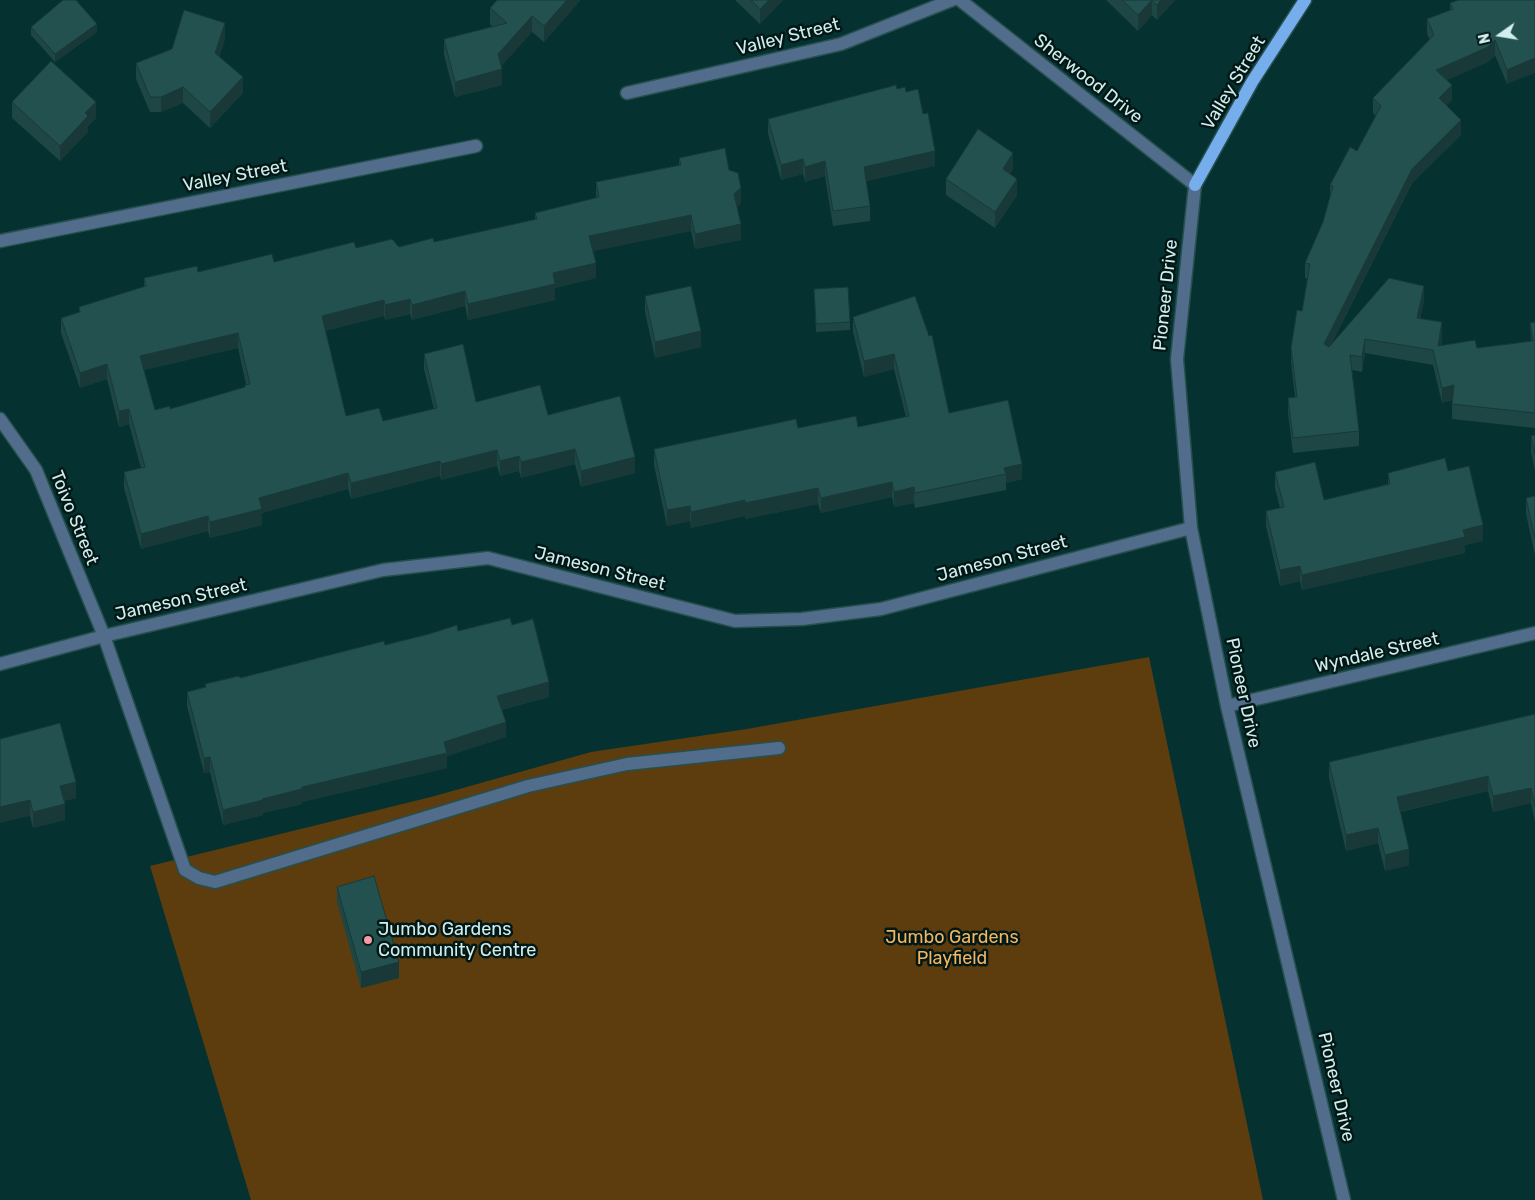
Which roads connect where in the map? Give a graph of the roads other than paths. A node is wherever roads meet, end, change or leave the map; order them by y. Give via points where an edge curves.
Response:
1 (952, 0) edge
2 (960, 0) edge
3 (1305, 0) edge
4 (627, 94) dead end
5 (476, 146) dead end
6 (1195, 185) junction
7 (0, 241) edge
8 (0, 419) edge
9 (1191, 528) junction
10 (1535, 633) edge
11 (104, 636) junction
12 (0, 664) edge
13 (1227, 706) junction
14 (779, 748) dead end
15 (1344, 1200) edge

1 - 4 street, Valley Street via 841,44
2 - 6 street, Sherwood Drive
3 - 6 main road, Valley Street via 1252,82
5 - 7 street, Valley Street
6 - 9 street, Pioneer Drive via 1177,359
8 - 11 street, Toivo Street via 36,470
9 - 11 street, Jameson Street via 881,609 802,619 736,621 488,558 383,570
9 - 13 street, Pioneer Drive
10 - 13 street, Wyndale Street
11 - 12 street, Jameson Street
11 - 14 street, Toivo Street via 185,870 215,882 528,786 627,764
13 - 15 street, Pioneer Drive

